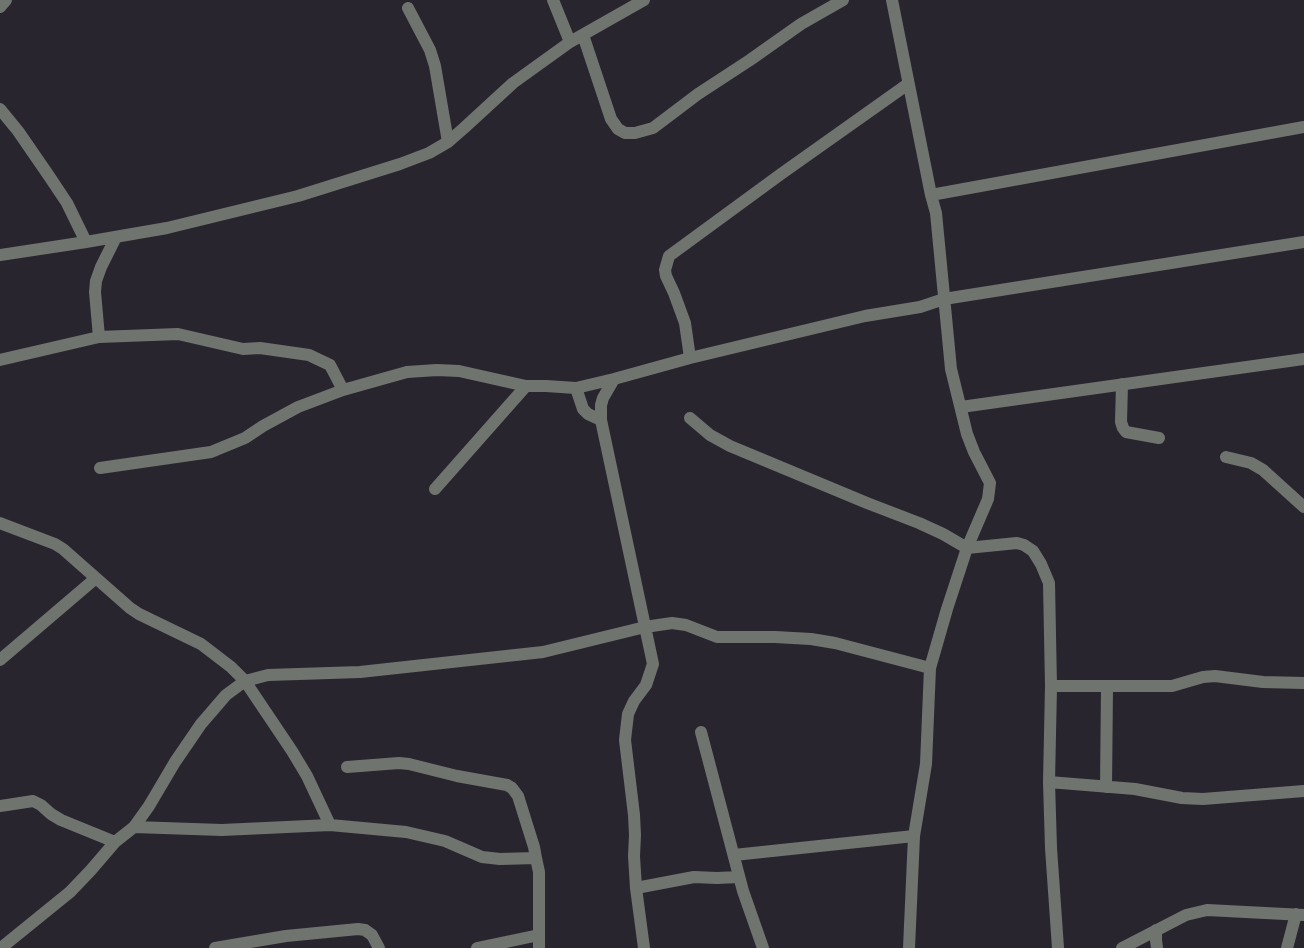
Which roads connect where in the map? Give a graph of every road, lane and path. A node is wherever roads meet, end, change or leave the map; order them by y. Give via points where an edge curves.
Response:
1 (6, 0) edge
2 (553, 0) edge
3 (644, 0) edge
4 (843, 0) edge
5 (892, 0) edge
6 (0, 7) edge
7 (408, 8) dead end
8 (582, 35) junction
9 (570, 42) junction
10 (908, 84) junction
11 (0, 109) edge
12 (1304, 127) edge
13 (448, 142) junction
14 (931, 195) junction
15 (116, 236) junction
16 (86, 242) junction
17 (1304, 242) edge
18 (0, 255) edge
19 (944, 299) junction
20 (99, 337) junction
21 (690, 358) junction
22 (1304, 359) edge
23 (0, 360) edge
24 (614, 379) junction
25 (1122, 384) junction
26 (526, 386) junction
27 (576, 388) junction
28 (343, 390) junction
29 (961, 407) junction
30 (690, 418) dead end
31 (600, 420) junction
32 (1159, 438) dead end
33 (1226, 457) dead end
34 (100, 468) dead end
35 (435, 489) dead end
36 (1304, 507) edge
37 (0, 523) edge
38 (967, 548) junction
39 (96, 578) junction
40 (645, 627) junction
41 (0, 660) edge
42 (930, 668) junction
43 (245, 681) junction
44 (1304, 683) edge
45 (1051, 686) junction
46 (1107, 687) junction
47 (701, 732) dead end
48 (347, 767) dead end
49 (1049, 782) junction
50 (1106, 787) junction
51 (1304, 791) edge
52 (0, 806) edge
53 (330, 825) junction
54 (134, 827) junction
55 (914, 836) junction
56 (115, 842) junction
57 (734, 855) junction
58 (536, 858) junction
59 (739, 877) junction
60 (636, 888) junction
61 (1300, 914) edge
62 (1156, 930) junction
63 (539, 942) edge
64 (1, 948) edge
65 (215, 948) edge
66 (379, 948) edge
67 (477, 948) edge
68 (644, 948) edge
69 (763, 948) edge
70 (909, 948) edge
71 (1058, 948) edge
72 (1122, 948) edge
73 (1157, 948) edge
74 (1287, 948) edge

1 - 6 street
2 - 9 street
3 - 8 street
4 - 8 street via 801,24 653,128 635,133 618,129 612,119
5 - 10 street
7 - 13 street via 435,66
8 - 9 street
9 - 13 street via 513,82
10 - 14 street
10 - 21 street via 670,256 666,276 685,323
11 - 16 street via 67,203
12 - 14 street
13 - 15 street via 400,164 298,196 167,228
14 - 19 street via 936,213
15 - 16 street
15 - 20 street via 96,280
16 - 18 street
17 - 19 street
19 - 21 street
19 - 29 street via 951,369
20 - 23 street
20 - 28 street via 178,334 243,349 260,348 309,355 330,365
21 - 24 street
22 - 25 street
24 - 27 street
24 - 31 street via 603,398
25 - 29 street
25 - 32 street via 1123,428 1126,432
26 - 27 street
26 - 28 street via 458,371 437,370 406,372
26 - 35 street
27 - 31 street via 583,409
28 - 34 street via 298,407 245,438 212,452
29 - 38 street via 967,434 990,483 988,499
30 - 38 street via 730,446 920,523
31 - 40 street
33 - 36 street via 1251,463 1263,470
37 - 39 street via 55,544
38 - 42 street
38 - 45 street via 1018,543 1033,551 1041,564 1049,583
39 - 41 street
39 - 43 street via 139,614 201,644
40 - 42 street via 672,623 718,637 811,639
40 - 43 street via 544,652 360,672 268,675
40 - 60 street via 653,664 646,684 628,714 626,740 634,815
42 - 55 street via 926,764
43 - 53 street via 307,776
43 - 54 street via 226,695 201,724
44 - 46 street via 1215,676 1172,686
45 - 46 street
45 - 49 street
46 - 50 street
47 - 57 street
48 - 58 street via 409,764 507,785 518,796
49 - 50 street
49 - 71 street
50 - 51 street via 1203,800
52 - 56 street via 33,801 61,820
53 - 54 street via 222,830
53 - 58 street via 406,832 445,841 482,857
54 - 56 street
55 - 57 street
55 - 70 street
56 - 64 street via 70,892
57 - 59 street
58 - 63 street
59 - 60 street via 694,877
59 - 69 street
60 - 68 street
61 - 62 street via 1207,910 1186,915
61 - 74 street
62 - 72 street
62 - 73 street
63 - 67 street
65 - 66 street via 286,936 358,929 372,935

